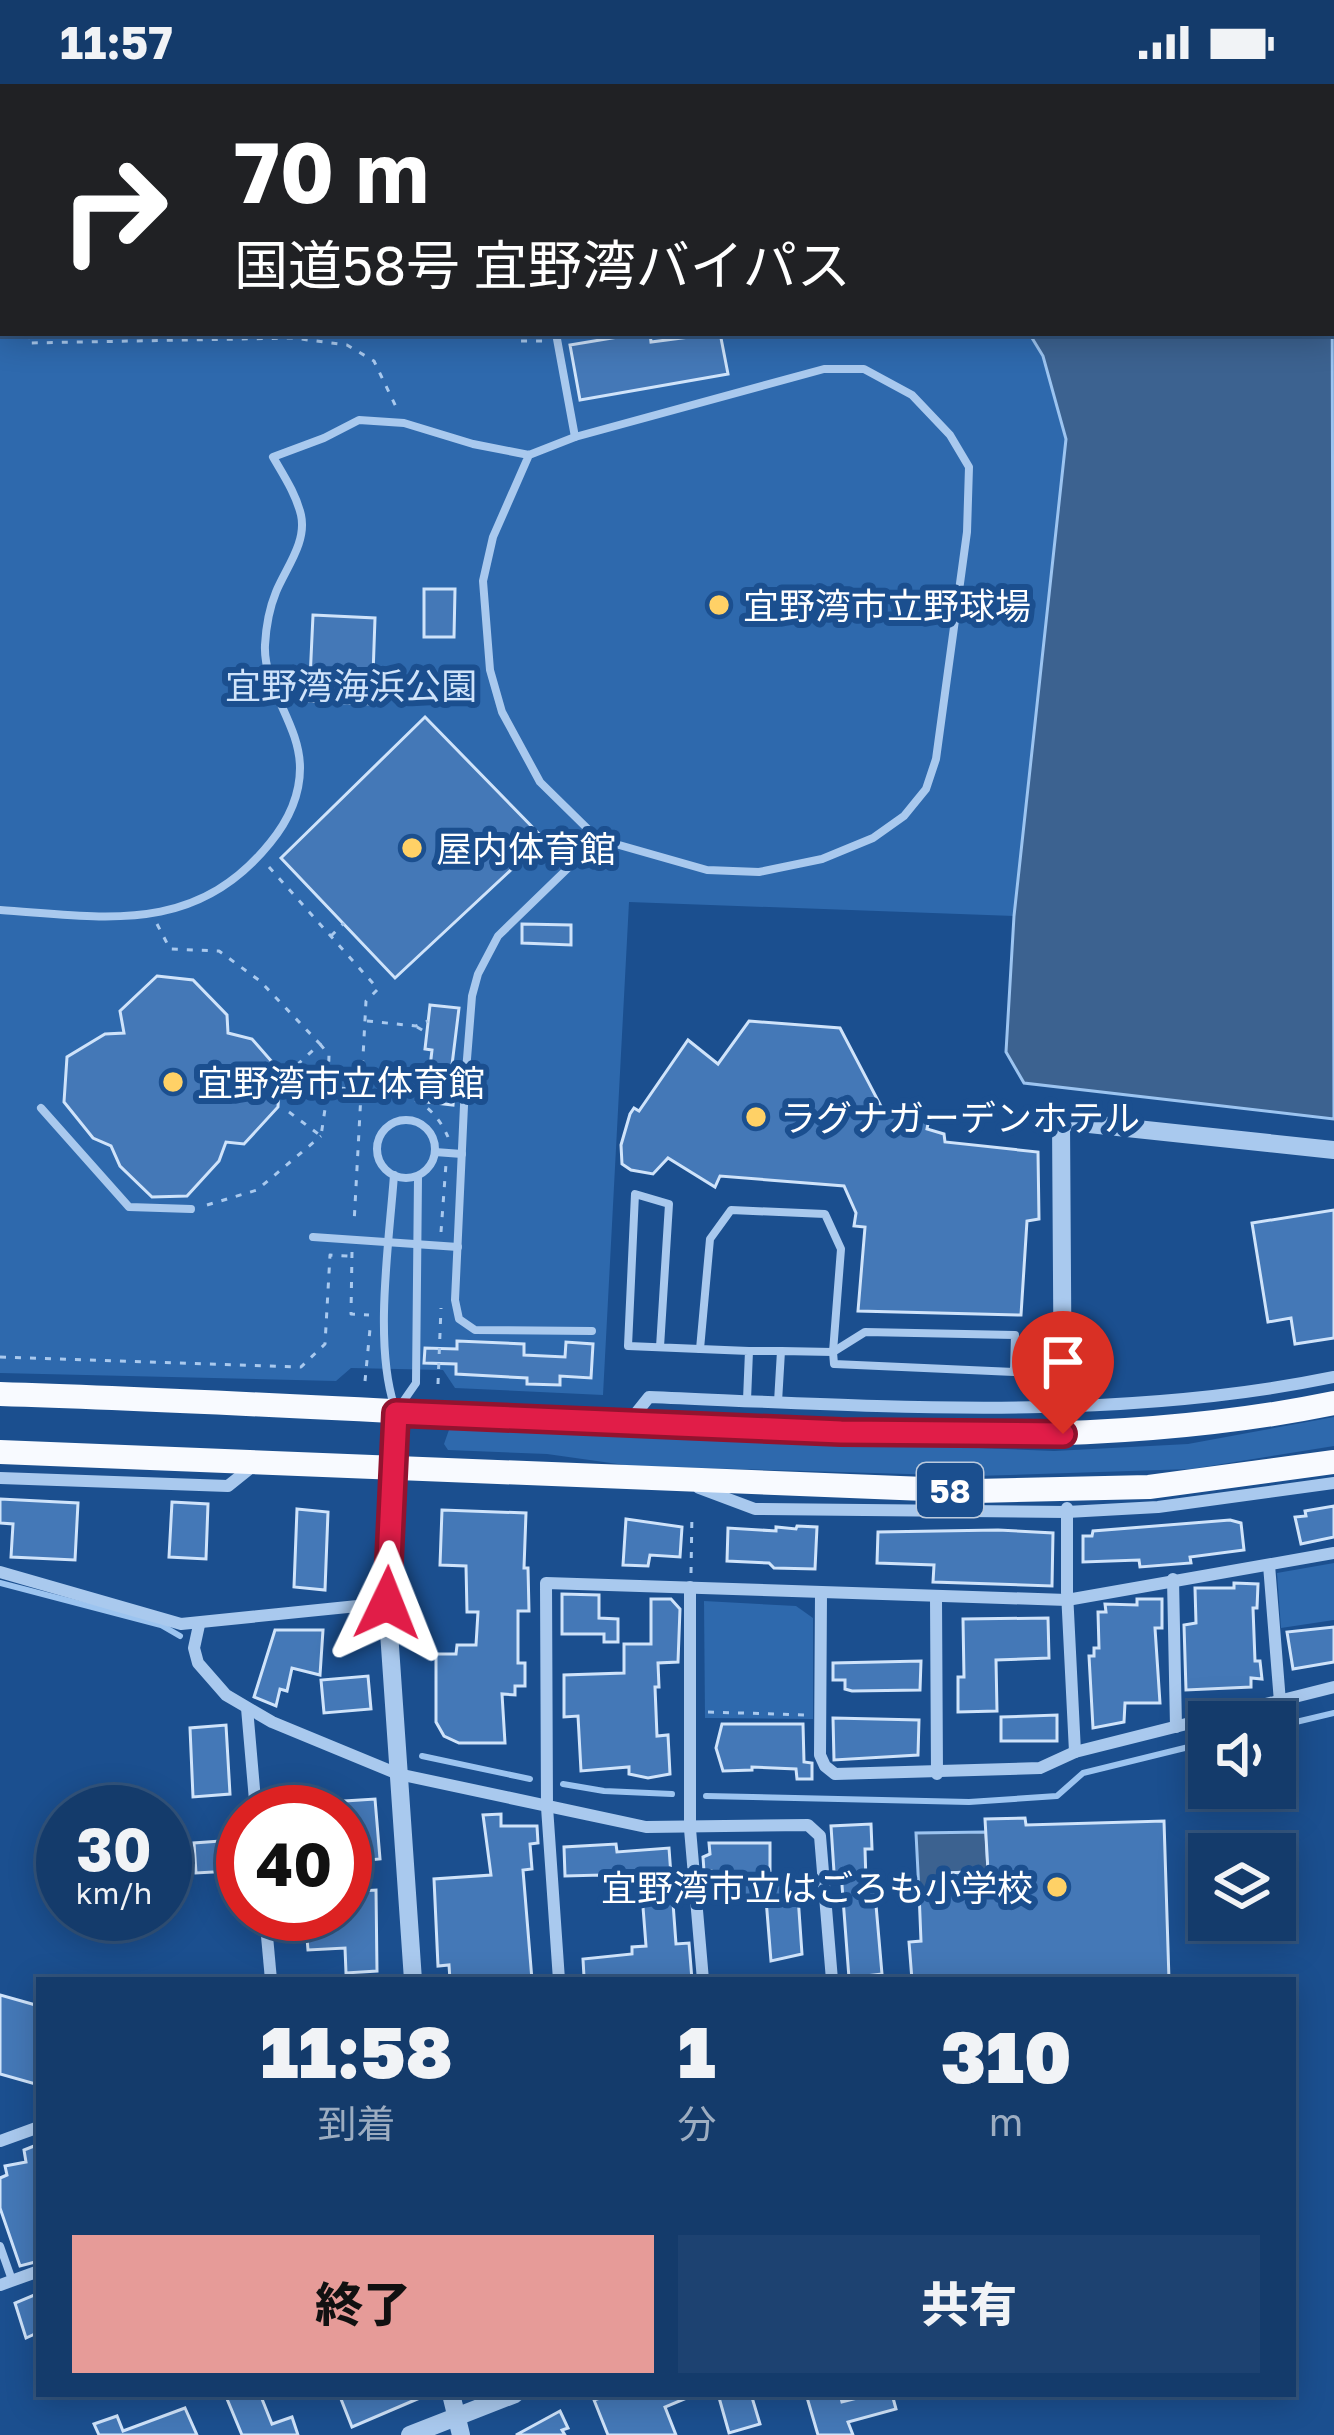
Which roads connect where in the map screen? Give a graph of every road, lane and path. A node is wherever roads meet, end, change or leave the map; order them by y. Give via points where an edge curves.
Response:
1 (28, 336) edge
2 (512, 336) edge
3 (557, 339) joint
4 (404, 423) junction
5 (575, 437) junction
6 (529, 455) junction
7 (598, 839) junction
8 (260, 856) junction
9 (0, 910) edge
10 (152, 915) junction
11 (344, 923) dead end
12 (329, 937) junction
13 (365, 1021) junction
14 (428, 1021) dead end
15 (416, 1026) junction
16 (427, 1033) dead end
17 (320, 1044) junction
18 (289, 1072) dead end
19 (328, 1088) junction
20 (361, 1091) junction
21 (41, 1108) dead end
22 (289, 1112) dead end
23 (321, 1136) junction
24 (1334, 1150) edge
25 (434, 1152) junction
26 (462, 1154) junction
27 (394, 1175) junction
28 (418, 1177) junction
29 (191, 1209) joint
30 (314, 1238) dead end
31 (353, 1240) junction
32 (389, 1242) junction
33 (414, 1245) junction
34 (458, 1246) junction
35 (352, 1256) junction
36 (592, 1331) dead end
37 (660, 1348) junction
38 (700, 1349) junction
39 (749, 1351) junction
40 (781, 1351) junction
41 (833, 1352) junction
42 (0, 1357) edge
43 (1334, 1377) edge
44 (365, 1381) dead end
45 (0, 1394) edge
46 (747, 1401) junction
47 (778, 1402) junction
48 (1334, 1403) edge
49 (1062, 1405) junction
50 (396, 1413) junction
51 (628, 1423) junction
52 (1063, 1434) junction
53 (0, 1452) edge
54 (258, 1462) junction
55 (1334, 1462) edge
56 (392, 1469) junction
57 (0, 1478) edge
58 (1334, 1483) edge
59 (1067, 1501) junction
60 (692, 1513) dead end
61 (1334, 1553) edge
62 (1269, 1565) junction
63 (0, 1572) edge
64 (1173, 1579) junction
65 (690, 1587) junction
66 (821, 1593) junction
67 (936, 1598) junction
68 (1067, 1600) junction
69 (387, 1603) junction
70 (199, 1624) junction
71 (1334, 1687) edge
72 (1280, 1701) edge
73 (1284, 1701) edge
74 (247, 1708) junction
75 (690, 1712) junction
76 (820, 1715) junction
77 (1188, 1724) edge
78 (1176, 1727) junction
79 (1075, 1752) junction
80 (398, 1774) junction
81 (937, 1774) junction
82 (254, 1785) edge
83 (547, 1808) junction
84 (690, 1829) junction
85 (267, 1941) edge
86 (271, 1977) edge
87 (413, 1977) edge
88 (560, 1977) edge
89 (703, 1977) edge
90 (832, 1977) edge
91 (36, 2128) edge
92 (0, 2141) edge
93 (0, 2246) edge
94 (36, 2272) edge
95 (6, 2282) edge
96 (510, 2397) edge
97 (458, 2426) edge
98 (410, 2435) edge

1 - 4 path via 27,343 293,338 347,346 374,361
2 - 3 path
3 - 5 lane
4 - 6 lane
4 - 8 lane via 359,420 273,457 292,490 302,534 268,614 265,654 301,772 292,812
5 - 6 lane
5 - 7 lane via 824,369 864,369 912,395 969,467 968,532 936,759 926,790 904,816 822,859 759,872 707,870
6 - 7 lane via 483,581 490,670 502,712 540,782
7 - 26 lane via 498,936 478,974
8 - 10 lane via 208,896
8 - 12 path
9 - 10 lane
10 - 17 path via 170,949 219,951
11 - 12 path
12 - 13 path via 378,988 366,1001
13 - 15 path
13 - 20 path
14 - 15 path
15 - 16 path
17 - 18 path
17 - 19 path via 329,1055
19 - 20 path
19 - 23 path
20 - 31 path
21 - 29 lane via 129,1207
22 - 23 path
23 - 29 path via 257,1190
24 - 49 street via 1061,1121
25 - 26 lane
25 - 27 lane via 435,1140 419,1123 395,1121 380,1132 379,1162
25 - 28 lane via 434,1164
26 - 34 lane
27 - 28 lane
27 - 32 lane
28 - 33 lane
30 - 31 lane
31 - 32 lane
31 - 35 path
32 - 33 lane
32 - 50 lane via 387,1382
33 - 34 lane
33 - 50 lane via 416,1383
34 - 36 lane via 455,1300 459,1319 475,1330
35 - 42 path via 330,1255 326,1344 302,1367
35 - 44 path via 351,1314 371,1315
37 - 37 lane via 628,1346 635,1194 669,1204
37 - 38 lane
38 - 39 lane
38 - 41 lane via 710,1239 730,1210 825,1214 841,1249
39 - 40 lane
39 - 46 lane
40 - 41 lane
40 - 47 lane
41 - 41 lane via 834,1364 1014,1372 1015,1336 865,1332
43 - 49 street via 1201,1398
45 - 50 highway, 58
46 - 47 street
46 - 51 street via 649,1397
47 - 49 street
48 - 52 highway, 58
49 - 52 street
50 - 51 highway, 58
50 - 56 street
51 - 52 highway, 58
53 - 54 highway, 58
54 - 56 highway, 58
54 - 57 street via 228,1486
55 - 59 highway, 58
56 - 59 highway, 58
56 - 69 street
58 - 59 street via 1157,1507
59 - 68 street
60 - 65 path
61 - 62 street
62 - 64 street
62 - 72 street
63 - 70 street
64 - 68 street
64 - 78 street
65 - 66 street
65 - 75 street
65 - 83 street via 546,1582
66 - 67 street
66 - 76 street
67 - 68 street
67 - 81 street
68 - 79 street
69 - 70 street
69 - 80 street
70 - 74 street via 198,1663
71 - 73 street
74 - 80 street
74 - 82 street
75 - 76 path
75 - 84 street
76 - 81 street via 820,1755 835,1774
77 - 78 street
78 - 79 street
79 - 81 street via 1040,1768
80 - 83 street
80 - 87 street
83 - 84 street
83 - 88 street
84 - 89 street
84 - 90 street via 808,1825 820,1836
85 - 86 street
91 - 92 street
93 - 95 lane
94 - 95 street
96 - 97 street
97 - 98 street

